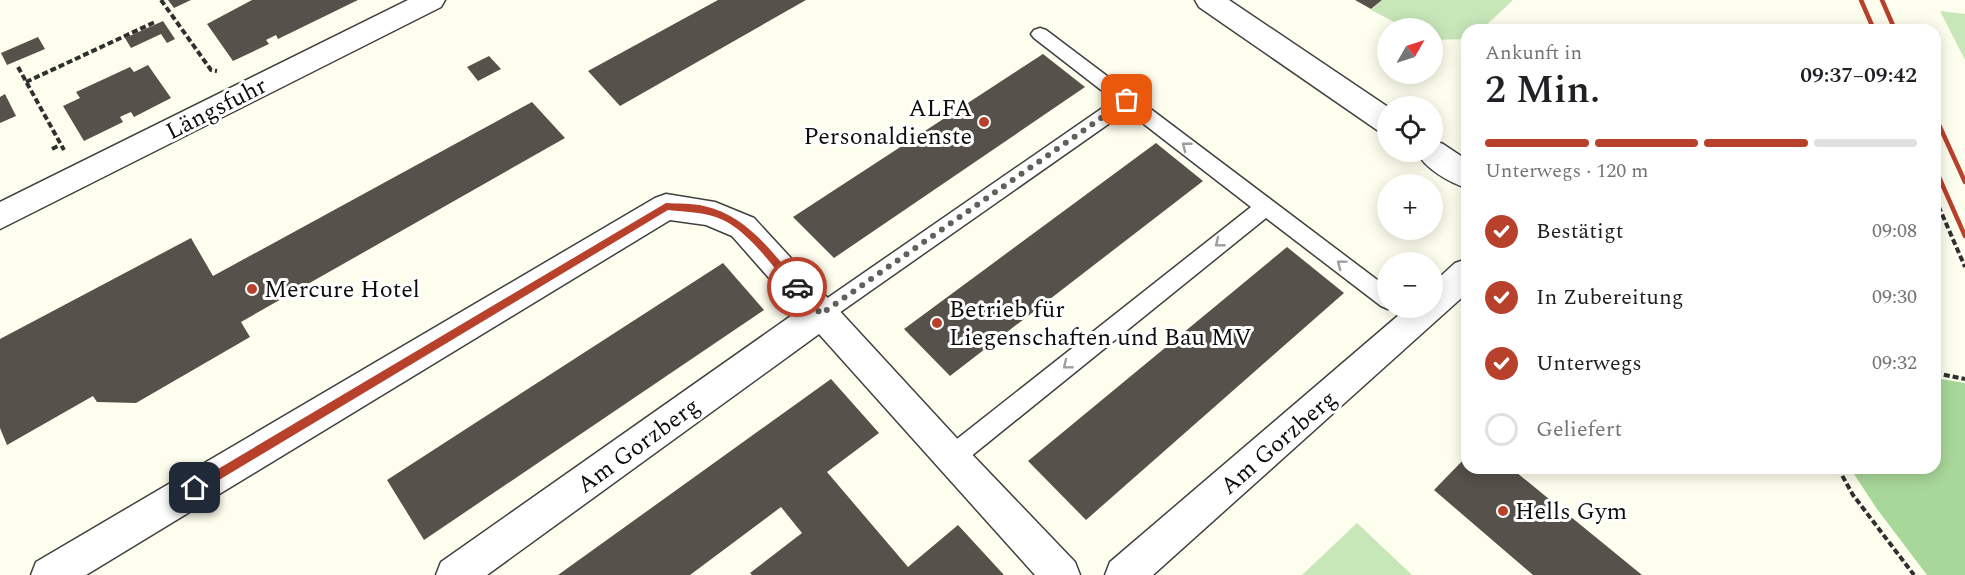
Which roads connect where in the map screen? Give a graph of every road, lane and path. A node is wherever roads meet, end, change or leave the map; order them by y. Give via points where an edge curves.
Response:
1 (161, 0) edge
2 (431, 0) edge
3 (1209, 0) edge
4 (155, 22) dead end
5 (1040, 34) dead end
6 (18, 67) dead end
7 (219, 70) dead end
8 (26, 82) junction
9 (1127, 100) junction
10 (1377, 115) edge
11 (60, 145) junction
12 (52, 149) dead end
13 (1443, 160) edge
14 (1461, 172) edge
15 (79, 176) junction
16 (1265, 207) junction
17 (1941, 212) edge
18 (0, 216) edge
19 (1965, 267) edge
20 (1461, 278) edge
21 (1377, 292) edge
22 (1443, 292) edge
23 (821, 314) junction
24 (1410, 318) edge
25 (1941, 375) edge
26 (1965, 379) edge
27 (951, 458) junction
28 (1842, 474) edge
29 (50, 575) edge
30 (455, 575) edge
31 (1061, 575) edge
32 (1125, 575) edge
33 (1914, 575) edge

1 - 7 path via 211,70
2 - 15 street, Längsfuhr
3 - 10 street
4 - 8 path
5 - 9 lane
6 - 8 path
8 - 11 path
16 -> 9 lane
9 - 23 lane
11 - 12 path
11 - 15 path
13 - 14 street
15 - 18 street, Längsfuhr
21 -> 16 lane
16 -> 27 lane
17 - 19 path
20 - 22 street, Am Gorzberg
23 - 27 street
23 - 29 street via 743,227 703,210 666,207
23 - 30 street, Am Gorzberg
24 - 32 street, Am Gorzberg
25 - 26 path
27 - 31 street
28 - 33 path

